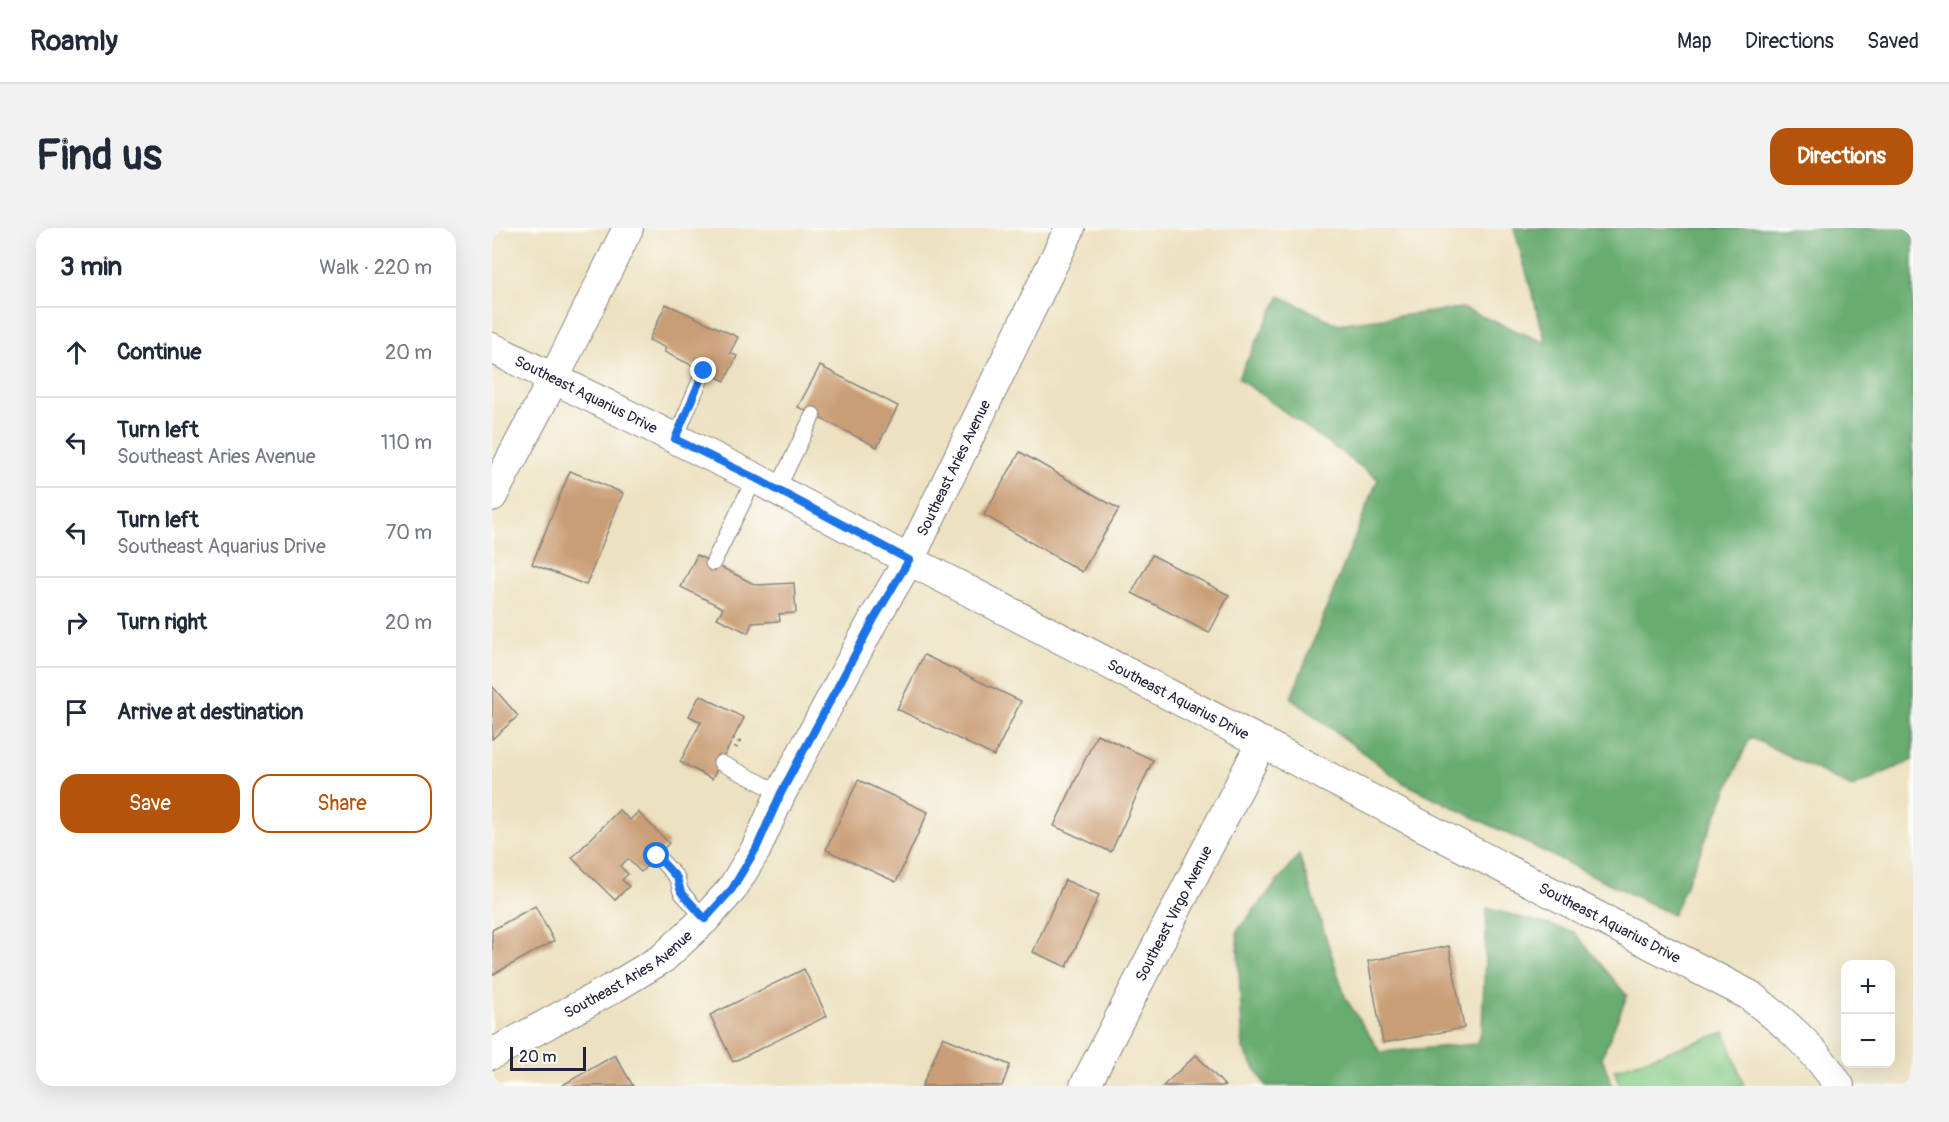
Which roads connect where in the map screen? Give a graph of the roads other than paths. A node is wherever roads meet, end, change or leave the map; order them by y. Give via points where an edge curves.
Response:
1 (628, 228) edge
2 (1070, 228) edge
3 (492, 348) edge
4 (704, 371) dead end
5 (553, 380) junction
6 (813, 415) dead end
7 (675, 439) junction
8 (766, 484) junction
9 (492, 496) edge
10 (909, 560) junction
11 (713, 563) dead end
12 (1262, 742) junction
13 (721, 763) dead end
14 (781, 793) junction
15 (657, 856) dead end
16 (705, 919) junction
17 (492, 1054) edge
18 (1085, 1086) edge
19 (1839, 1086) edge

1 - 5 street
2 - 10 street, Southeast Aries Avenue
3 - 5 street, Southeast Aquarius Drive
4 - 7 lane
5 - 7 street, Southeast Aquarius Drive
5 - 9 street
6 - 8 lane
7 - 8 street, Southeast Aquarius Drive
8 - 10 street, Southeast Aquarius Drive
8 - 11 lane
10 - 12 street, Southeast Aquarius Drive
10 - 14 street, Southeast Aries Avenue
12 - 18 street, Southeast Virgo Avenue
12 - 19 street, Southeast Aquarius Drive via 1749,995 1797,1035
13 - 14 lane
14 - 16 street, Southeast Aries Avenue via 756,849 732,889
15 - 16 lane
16 - 17 street, Southeast Aries Avenue via 663,958

